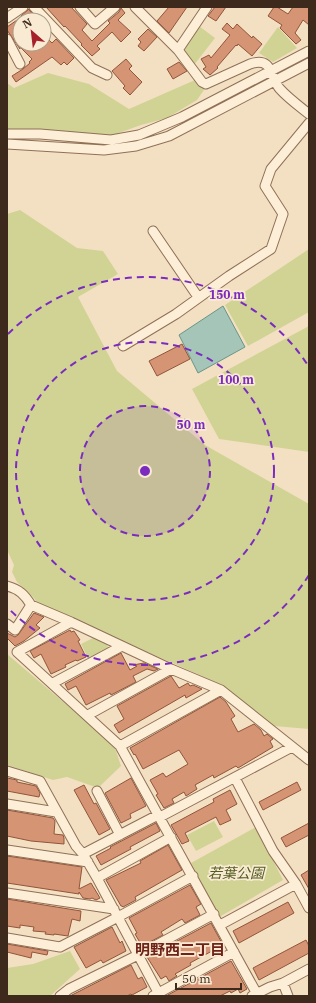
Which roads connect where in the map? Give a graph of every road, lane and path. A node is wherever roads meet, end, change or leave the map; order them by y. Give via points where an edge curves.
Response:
1 (23, 7) edge
2 (34, 7) edge
3 (80, 7) edge
4 (115, 7) edge
5 (135, 7) edge
6 (207, 7) edge
7 (7, 18) edge
8 (7, 39) edge
9 (178, 50) junction
10 (309, 51) edge
11 (309, 63) edge
12 (20, 64) dead end
13 (271, 71) junction
14 (107, 75) dead end
15 (276, 80) junction
16 (309, 114) edge
17 (309, 123) edge
18 (7, 134) edge
19 (7, 144) edge
20 (153, 231) dead end
21 (198, 297) junction
22 (123, 346) dead end
23 (7, 586) edge
24 (31, 605) junction
25 (71, 622) junction
26 (7, 624) edge
27 (122, 646) junction
28 (171, 669) junction
29 (53, 683) junction
30 (221, 690) junction
31 (88, 715) junction
32 (120, 746) junction
33 (292, 747) junction
34 (309, 760) edge
35 (7, 771) edge
36 (235, 778) junction
37 (97, 791) dead end
38 (7, 804) edge
39 (56, 812) junction
40 (160, 817) junction
41 (120, 835) junction
42 (171, 837) junction
43 (7, 850) edge
44 (85, 858) junction
45 (193, 876) junction
46 (97, 878) junction
47 (296, 884) junction
48 (7, 893) edge
49 (309, 908) edge
50 (116, 913) junction
51 (214, 914) junction
52 (220, 925) junction
53 (7, 938) edge
54 (234, 952) junction
55 (138, 955) junction
56 (309, 969) edge
57 (283, 983) junction
58 (157, 995) edge
59 (254, 995) edge
60 (60, 996) edge
61 (288, 996) edge

1 - 7 street
2 - 14 street via 92,68
3 - 4 street via 95,24
5 - 9 street
6 - 9 street
8 - 12 street
9 - 13 street via 206,84 256,62 268,66
10 - 13 street
11 - 15 street
13 - 15 street
13 - 18 street via 182,117 140,135 110,140
15 - 16 street via 278,88
15 - 19 street via 169,136 136,146 104,150
17 - 21 street via 271,169 265,186 283,214 271,249
20 - 21 street
21 - 22 street via 176,314
23 - 24 street via 20,591
24 - 25 street
24 - 26 street via 15,630
25 - 27 street
25 - 29 street via 17,652
27 - 28 street
27 - 29 street
28 - 30 street
28 - 31 street
29 - 31 street
30 - 32 street
30 - 33 street
31 - 32 street
32 - 40 street
33 - 34 street
33 - 36 street
35 - 39 street via 40,781
36 - 40 street
36 - 47 street via 273,851
37 - 41 street
38 - 39 street
39 - 44 street
40 - 41 street via 156,816
40 - 42 street
41 - 44 street
42 - 45 street
42 - 46 street
43 - 44 street
44 - 46 street
45 - 50 street
45 - 51 street
46 - 50 street
47 - 49 street
47 - 52 street
48 - 50 street
50 - 53 street via 60,947
50 - 55 street
51 - 52 street
51 - 55 street
52 - 54 street
54 - 58 street
54 - 59 street
55 - 58 street
55 - 60 street via 69,989
56 - 57 street
57 - 59 street
57 - 61 street

